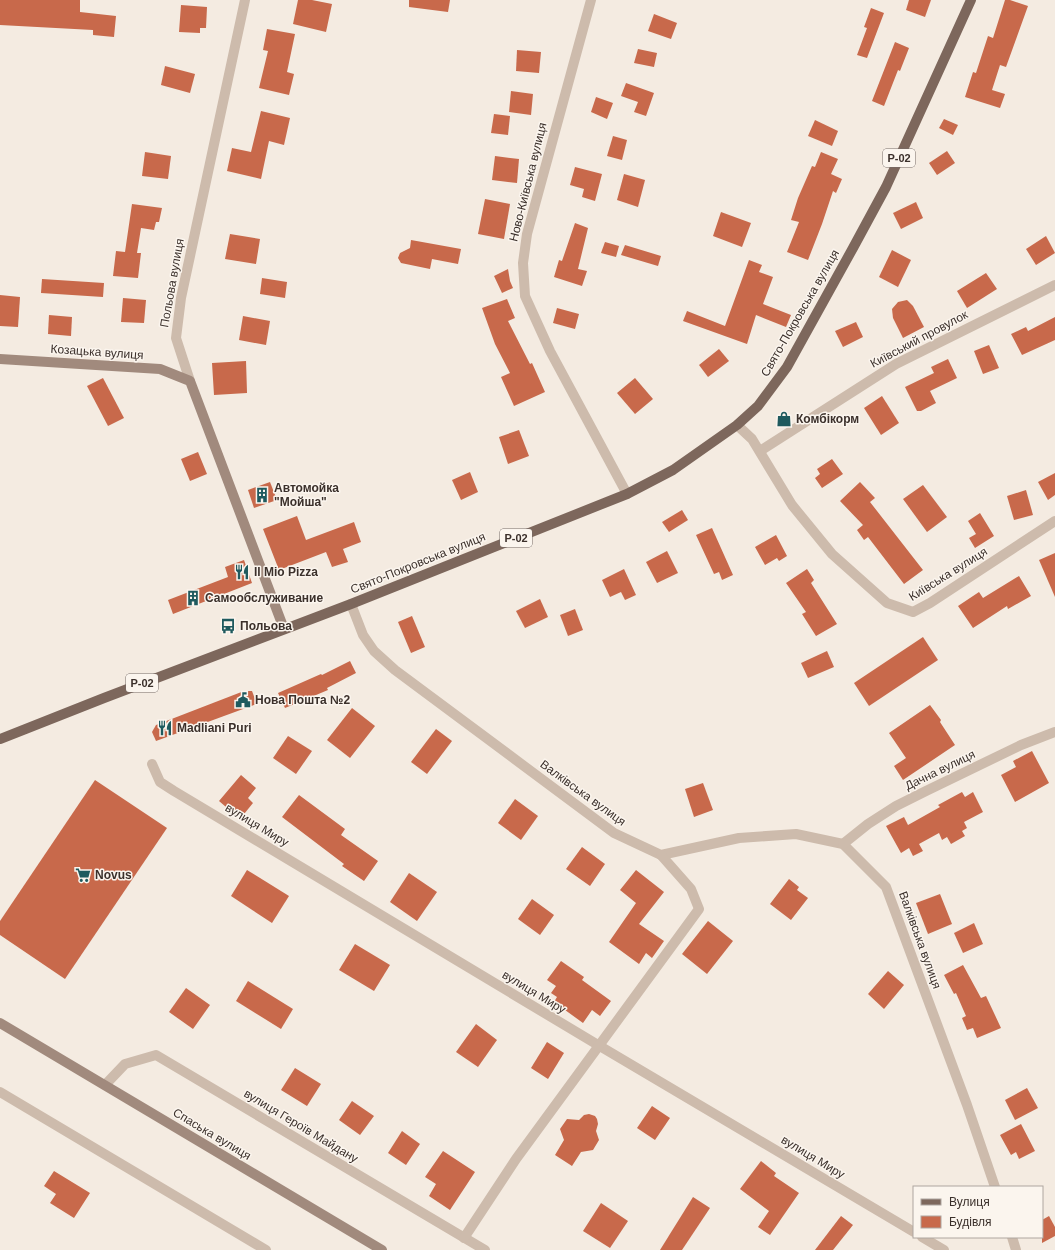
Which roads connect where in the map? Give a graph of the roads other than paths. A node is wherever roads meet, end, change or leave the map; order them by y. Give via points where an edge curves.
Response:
1 (245, 0) edge
2 (591, 0) edge
3 (970, 0) edge
4 (1055, 285) edge
5 (0, 359) edge
6 (190, 381) junction
7 (737, 425) junction
8 (760, 451) junction
9 (628, 494) junction
10 (1055, 521) edge
11 (350, 604) junction
12 (284, 629) junction
13 (1055, 732) edge
14 (0, 739) edge
15 (152, 764) dead end
16 (843, 844) junction
17 (661, 855) junction
18 (0, 1023) edge
19 (598, 1045) junction
20 (105, 1085) junction
21 (0, 1092) edge
22 (995, 1186) edge
23 (913, 1231) edge
24 (464, 1238) junction
25 (924, 1238) edge
26 (1012, 1238) edge
27 (266, 1250) edge
28 (382, 1250) edge
29 (485, 1250) edge
30 (944, 1250) edge
31 (1016, 1250) edge

1 - 6 street, Польова вулиця via 180,298 176,338
2 - 9 street, Ново-Київська вулиця via 527,234 523,263 525,296 550,351
3 - 7 main road, Свято-Покровська вулиця / Р-02 via 886,187 854,248 787,367 758,406
4 - 8 street, Київський провулок via 896,364
5 - 6 street, Козацька вулиця via 160,370
6 - 12 street, Польова вулиця
7 - 8 street, Київська вулиця
7 - 9 main road, Свято-Покровська вулиця / Р-02 via 673,470
8 - 10 street, Київська вулиця via 792,505 832,554 887,603 913,612
9 - 11 main road, Свято-Покровська вулиця / Р-02
11 - 12 main road, Свято-Покровська вулиця / Р-02
11 - 17 street, Валківська вулиця via 363,635 374,651 395,670 614,833
12 - 14 main road, Свято-Покровська вулиця / Р-02
13 - 16 street, Дачна вулиця via 1021,745 896,806
15 - 19 street, вулиця Миру via 160,782 174,791
16 - 17 street via 796,834 739,838
16 - 22 street, Валківська вулиця via 886,887
17 - 19 street via 691,889 699,909
18 - 20 street, Спаська вулиця
19 - 23 street, вулиця Миру
19 - 24 street via 516,1159
20 - 24 street, вулиця Героїв Майдану via 125,1064 156,1055
20 - 28 street, Спаська вулиця
21 - 27 street
24 - 29 street, вулиця Героїв Майдану
25 - 30 street
26 - 31 street

